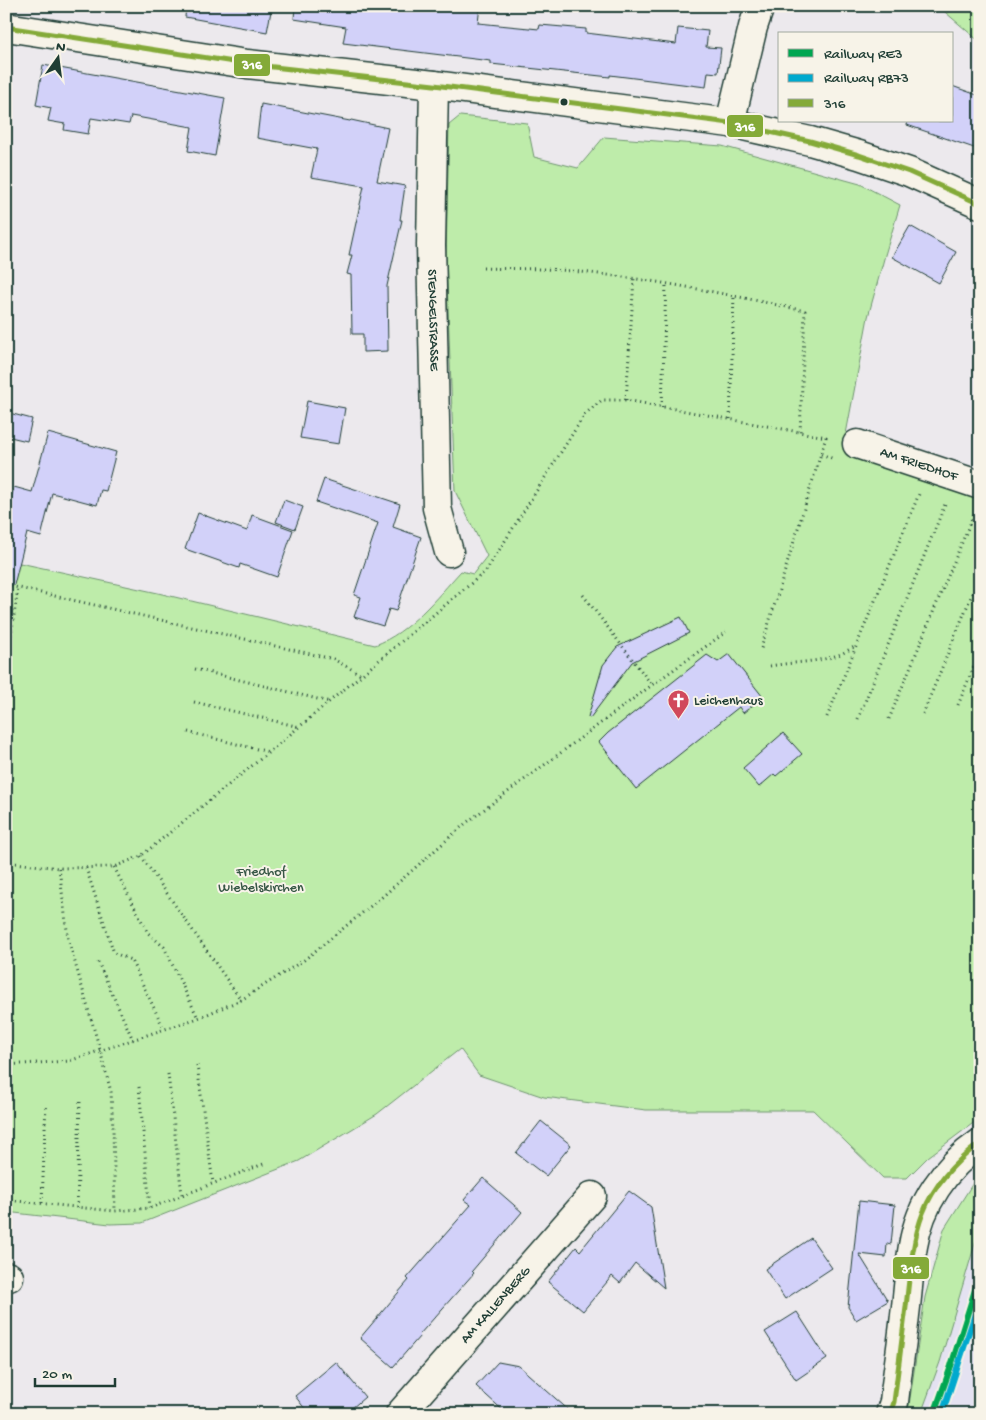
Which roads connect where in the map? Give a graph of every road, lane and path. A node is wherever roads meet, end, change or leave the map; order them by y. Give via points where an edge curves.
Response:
1 (760, 6) edge
2 (6, 27) edge
3 (434, 85) junction
4 (730, 123) junction
5 (980, 204) edge
6 (483, 268) dead end
7 (634, 279) junction
8 (666, 284) junction
9 (734, 295) junction
10 (626, 400) junction
11 (662, 407) junction
12 (730, 419) junction
13 (800, 433) junction
14 (857, 444) dead end
15 (921, 489) dead end
16 (978, 496) edge
17 (948, 497) dead end
18 (449, 552) dead end
19 (980, 575) edge
20 (6, 585) edge
21 (18, 588) junction
22 (583, 595) dead end
23 (726, 632) dead end
24 (856, 646) junction
25 (760, 652) dead end
26 (980, 652) edge
27 (770, 666) dead end
28 (195, 669) dead end
29 (6, 670) edge
30 (362, 675) junction
31 (652, 685) junction
32 (194, 702) dead end
33 (330, 702) junction
34 (958, 705) dead end
35 (923, 714) dead end
36 (827, 717) dead end
37 (858, 719) dead end
38 (889, 719) dead end
39 (300, 727) junction
40 (188, 732) dead end
41 (270, 752) junction
42 (141, 856) junction
43 (6, 862) edge
44 (114, 867) junction
45 (59, 868) junction
46 (86, 868) junction
47 (98, 962) dead end
48 (241, 1000) junction
49 (198, 1018) junction
50 (164, 1030) junction
51 (133, 1040) junction
52 (100, 1050) junction
53 (6, 1065) edge
54 (197, 1065) dead end
55 (168, 1074) dead end
56 (139, 1087) dead end
57 (80, 1101) dead end
58 (46, 1104) dead end
59 (980, 1143) edge
60 (266, 1162) dead end
61 (213, 1183) junction
62 (182, 1195) junction
63 (592, 1196) dead end
64 (6, 1200) edge
65 (42, 1203) junction
66 (77, 1208) junction
67 (150, 1208) junction
68 (115, 1212) junction
69 (400, 1414) edge
70 (890, 1414) edge

1 - 4 street
2 - 3 street via 248,64
3 - 4 street
3 - 18 street, STENGELSTRASSE via 431,245 437,508
4 - 5 street via 859,155 909,172
6 - 7 path via 559,270
7 - 8 path
7 - 10 path
8 - 9 path
8 - 11 path
9 - 12 path
9 - 13 path via 805,311
10 - 11 path
10 - 30 path via 602,400 585,414 486,570
11 - 12 path
12 - 13 path
13 - 25 path via 826,437
14 - 16 street, AM FRIEDHOF
15 - 24 path
16 - 38 path
17 - 37 path
19 - 35 path
20 - 21 path
21 - 29 path
21 - 30 path via 332,659
22 - 31 path
23 - 31 path
24 - 27 path via 819,660
24 - 36 path
26 - 34 path
28 - 33 path
30 - 33 path
31 - 48 path via 466,823 382,898 304,960
32 - 39 path
33 - 39 path
39 - 41 path
40 - 41 path
41 - 42 path
42 - 44 path
42 - 48 path
43 - 45 path
44 - 46 path
44 - 49 path via 148,933 164,947
45 - 46 path
45 - 52 path via 68,938
46 - 50 path via 114,953 131,960
47 - 51 path
48 - 49 path
49 - 50 path
50 - 51 path
51 - 52 path
52 - 53 path via 69,1061
52 - 68 path via 111,1092
54 - 61 path
55 - 62 path
56 - 67 path
57 - 66 path
58 - 65 path
59 - 70 street via 948,1170 934,1190 919,1224 913,1246
60 - 61 path
61 - 62 path
62 - 67 path
63 - 69 street, AM KALLENBERG
64 - 65 path
65 - 66 path
66 - 68 path
67 - 68 path

